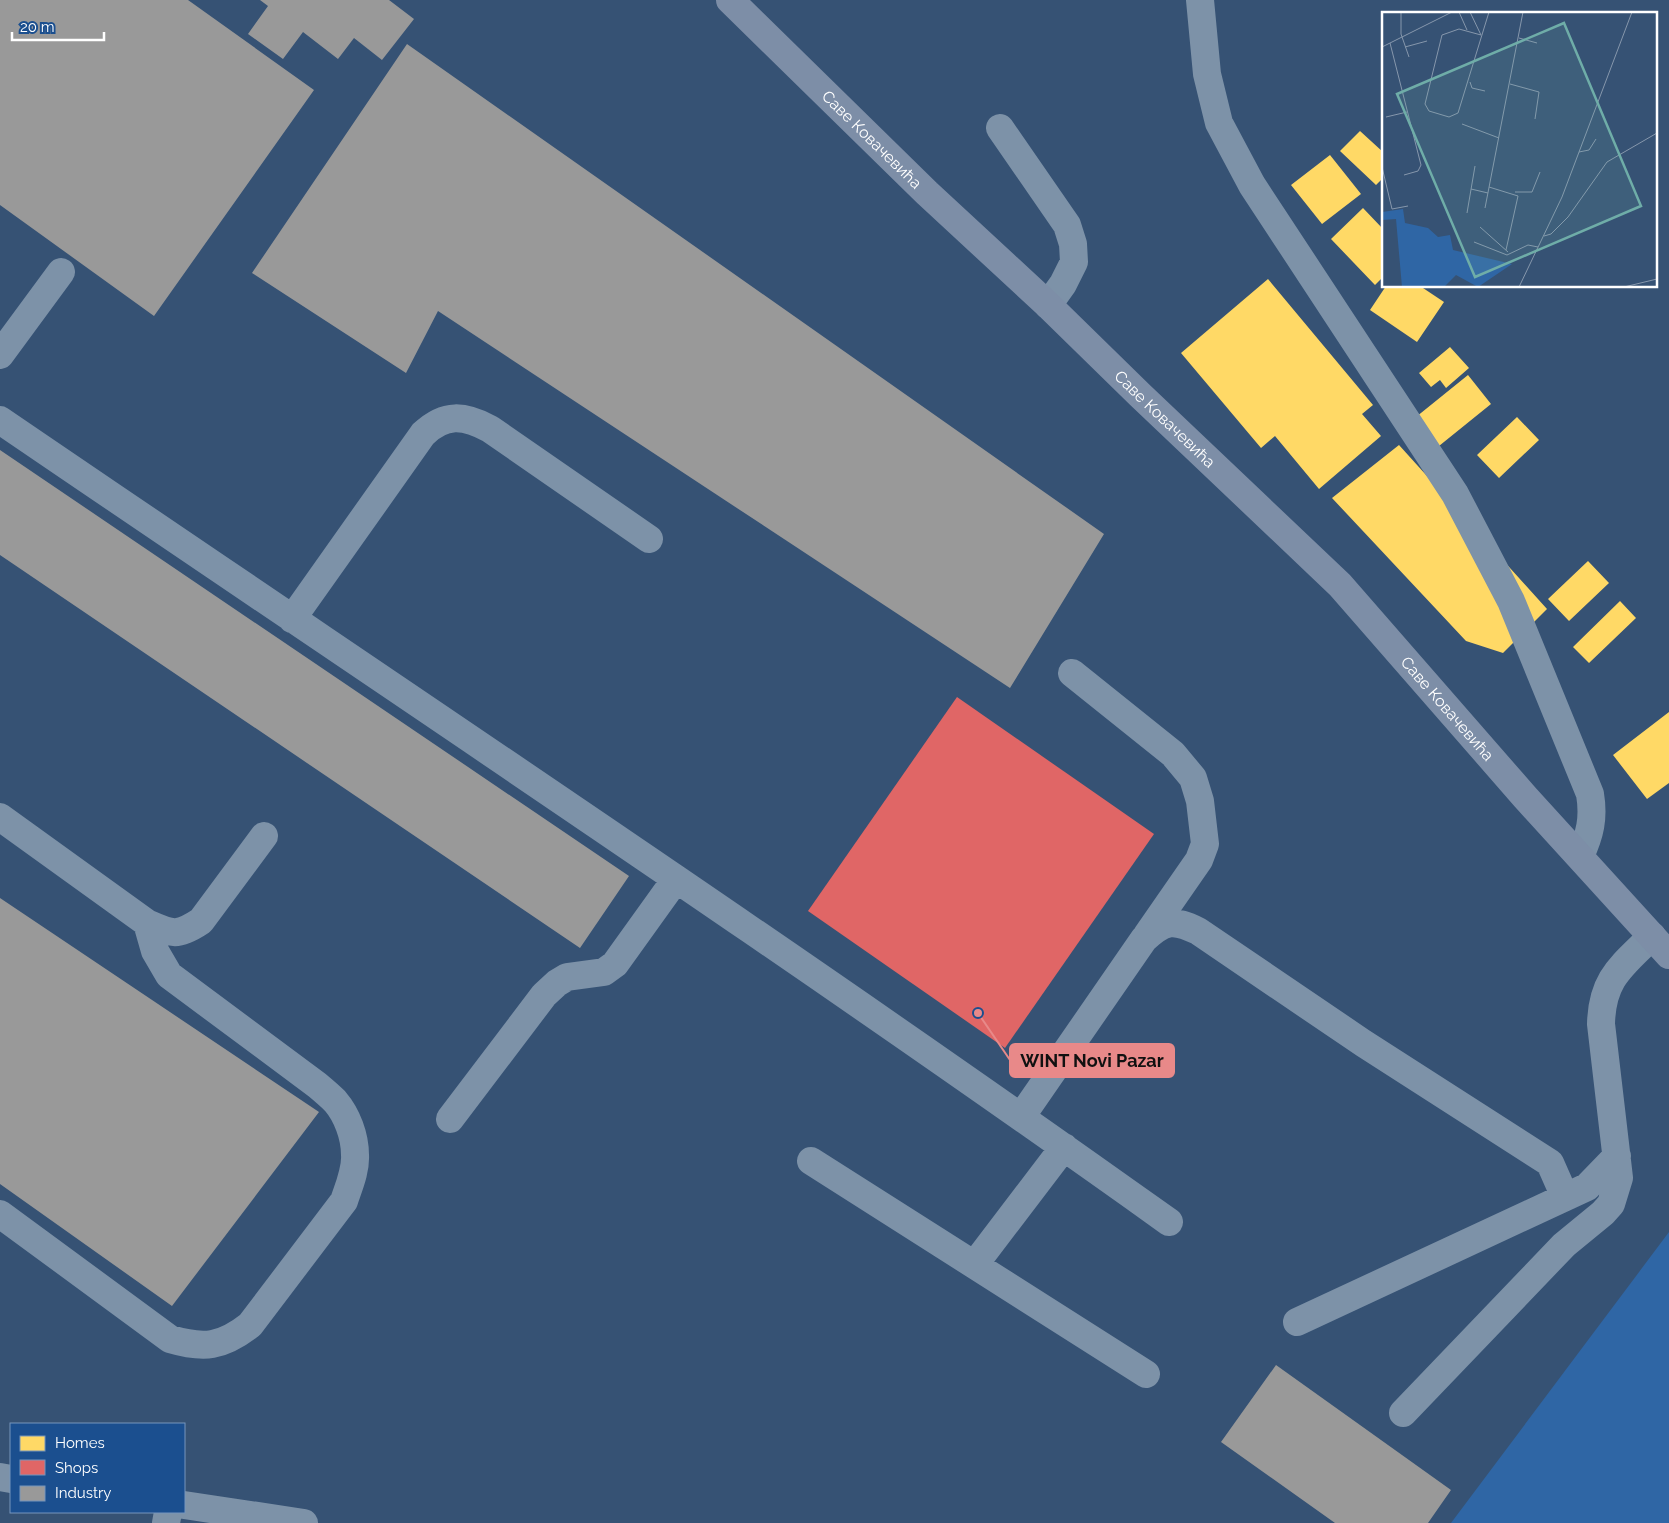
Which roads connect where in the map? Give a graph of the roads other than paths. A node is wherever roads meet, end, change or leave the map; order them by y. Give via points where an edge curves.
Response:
1 (730, 0) edge
2 (1200, 0) edge
3 (1000, 128) dead end
4 (61, 272) dead end
5 (1048, 305) junction
6 (0, 355) edge
7 (0, 420) edge
8 (649, 539) dead end
9 (292, 619) junction
10 (1072, 673) dead end
11 (0, 817) edge
12 (264, 836) dead end
13 (1580, 856) junction
14 (676, 879) junction
15 (147, 923) junction
16 (1144, 939) junction
17 (1660, 946) edge
18 (1021, 1116) junction
19 (450, 1119) dead end
20 (1064, 1147) junction
21 (1617, 1156) junction
22 (811, 1161) dead end
23 (1565, 1197) junction
24 (0, 1214) edge
25 (1168, 1222) dead end
26 (975, 1264) junction
27 (1297, 1322) dead end
28 (1146, 1374) dead end
29 (1403, 1413) dead end
30 (185, 1505) edge
31 (304, 1523) edge

1 - 5 main road, Саве Ковачевића via 927,193
2 - 13 street via 1207,74 1219,123 1252,185 1455,494 1511,601 1590,794 1590,834
3 - 5 street via 1068,225 1074,262
4 - 6 street
5 - 13 main road, Саве Ковачевића via 1340,586
7 - 9 street
8 - 9 street via 490,428 463,418 447,419 434,424 423,434
9 - 14 street
10 - 16 street via 1174,754 1193,778 1200,801 1205,844 1199,860
11 - 15 street
12 - 15 street via 200,921 187,930 169,933
13 - 17 main road, Саве Ковачевића
14 - 18 street
14 - 19 street via 615,964 604,972 567,977 544,995
15 - 24 street via 154,951 169,976 317,1085 344,1115 356,1156 344,1200 250,1325 236,1336 206,1346 170,1339
16 - 18 street
16 - 23 street via 1157,927 1169,923 1183,924 1198,931 1363,1044 1550,1163
17 - 21 street via 1614,974 1601,1006
18 - 20 street
20 - 25 street
20 - 26 street
21 - 23 street via 1587,1186
21 - 29 street via 1619,1178 1611,1204 1564,1245
22 - 26 street
23 - 27 street
26 - 28 street
30 - 31 street

